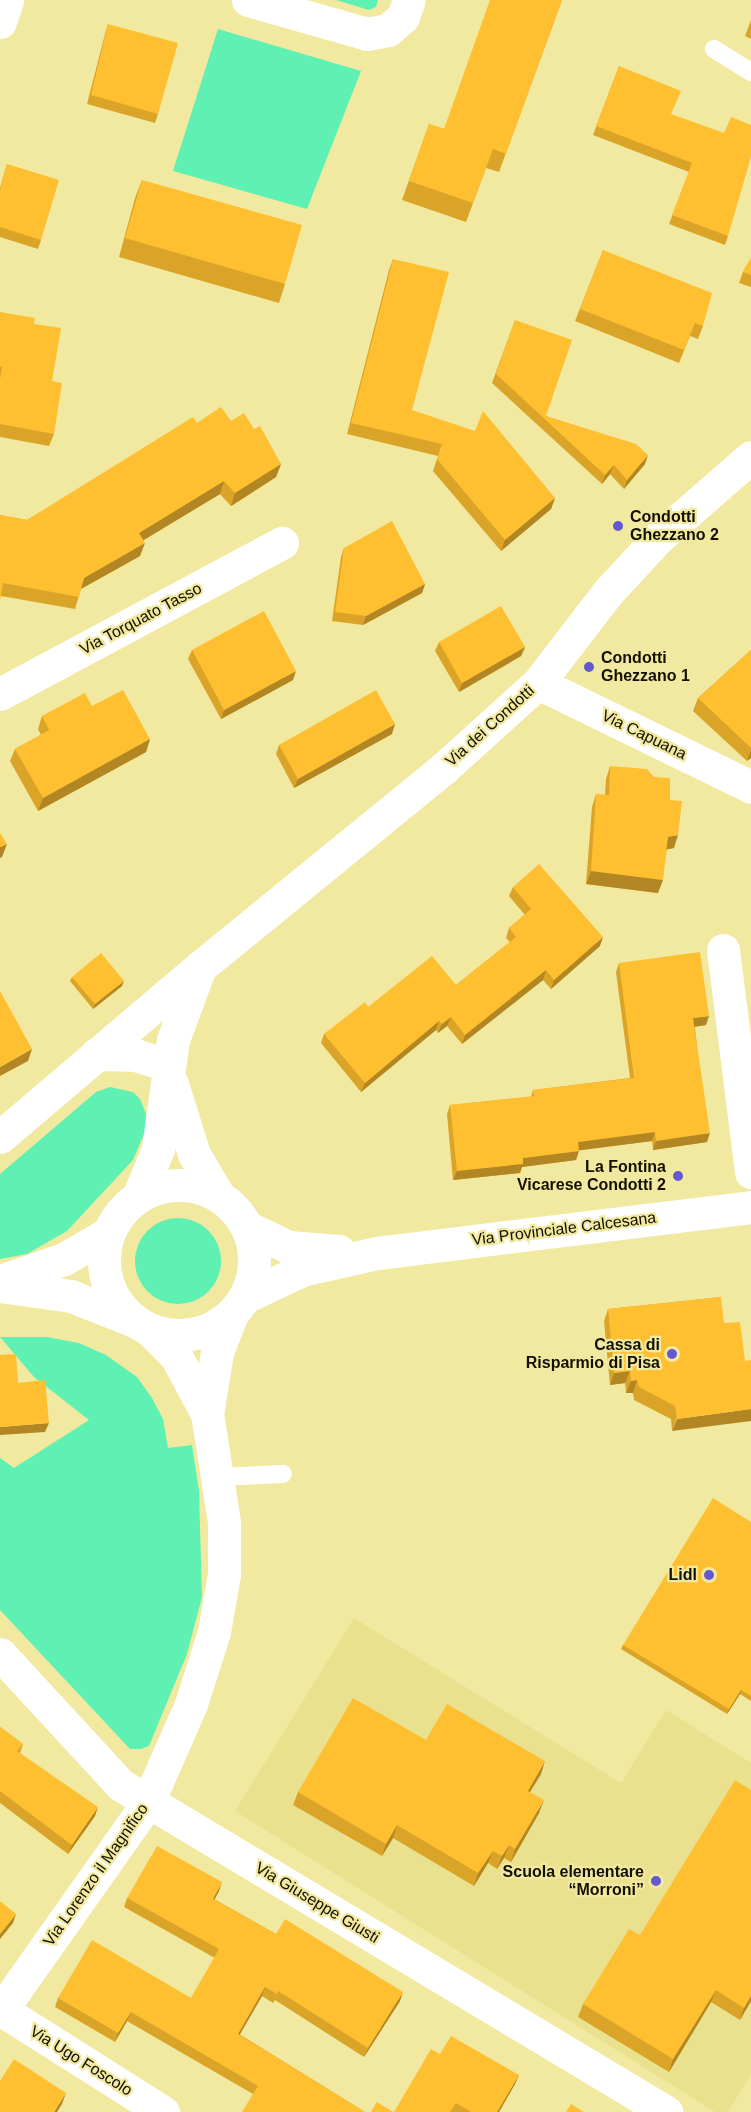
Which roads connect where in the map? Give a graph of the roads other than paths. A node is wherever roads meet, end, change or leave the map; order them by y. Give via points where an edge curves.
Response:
1 (7, 0) edge
2 (248, 0) edge
3 (409, 0) edge
4 (0, 22) edge
5 (714, 50) dead end
6 (751, 72) edge
7 (751, 457) edge
8 (282, 543) dead end
9 (538, 683) junction
10 (0, 694) edge
11 (751, 786) edge
12 (723, 950) dead end
13 (201, 967) junction
14 (96, 1054) junction
15 (168, 1065) junction
16 (0, 1137) edge
17 (751, 1172) edge
18 (218, 1195) junction
19 (138, 1197) junction
20 (751, 1207) edge
21 (247, 1227) junction
22 (107, 1234) junction
23 (377, 1253) junction
24 (0, 1281) edge
25 (0, 1286) edge
26 (239, 1305) junction
27 (142, 1326) junction
28 (207, 1414) junction
29 (283, 1474) dead end
30 (219, 1477) junction
31 (0, 1654) edge
32 (148, 1802) junction
33 (0, 2010) edge
34 (163, 2112) edge
35 (666, 2112) edge

1 - 4 street
2 - 3 street via 367,33 388,30 403,17
5 - 6 lane
7 - 9 street, Via dei Condotti via 636,562
8 - 10 street, Via Torquato Tasso
9 - 11 street, Via Capuana
9 - 13 street, Via dei Condotti via 444,768
12 - 17 street
13 - 14 street, Via dei Condotti
13 - 15 street, Via dei Condotti via 185,1002
14 - 15 street via 135,1055
14 - 16 street, Via dei Condotti
15 - 18 street, Via dei Condotti via 180,1117 194,1154
15 - 19 street, Via dei Condotti via 158,1149
18 - 19 street via 178,1184
18 - 21 street
19 - 22 street via 125,1207
20 - 23 street, Via Provinciale Calcesana
21 - 23 street, Via Provinciale Calcesana via 288,1247
21 - 26 street via 254,1261
22 - 24 street via 64,1259
22 - 27 street via 104,1272 110,1291
23 - 26 street, Via Provinciale Calcesana via 302,1270
25 - 27 street via 70,1296
26 - 27 street via 195,1334
26 - 28 street, Via Lorenzo il Magnifico via 217,1352
27 - 28 street, Via Lorenzo il Magnifico via 176,1356
28 - 30 street, Via Lorenzo il Magnifico
29 - 30 lane
30 - 32 street, Via Lorenzo il Magnifico via 225,1549 214,1632 191,1704
31 - 32 street, Via Giuseppe Giusti via 121,1785
32 - 33 street, Via Lorenzo il Magnifico
32 - 35 street, Via Giuseppe Giusti
33 - 34 street, Via Ugo Foscolo

